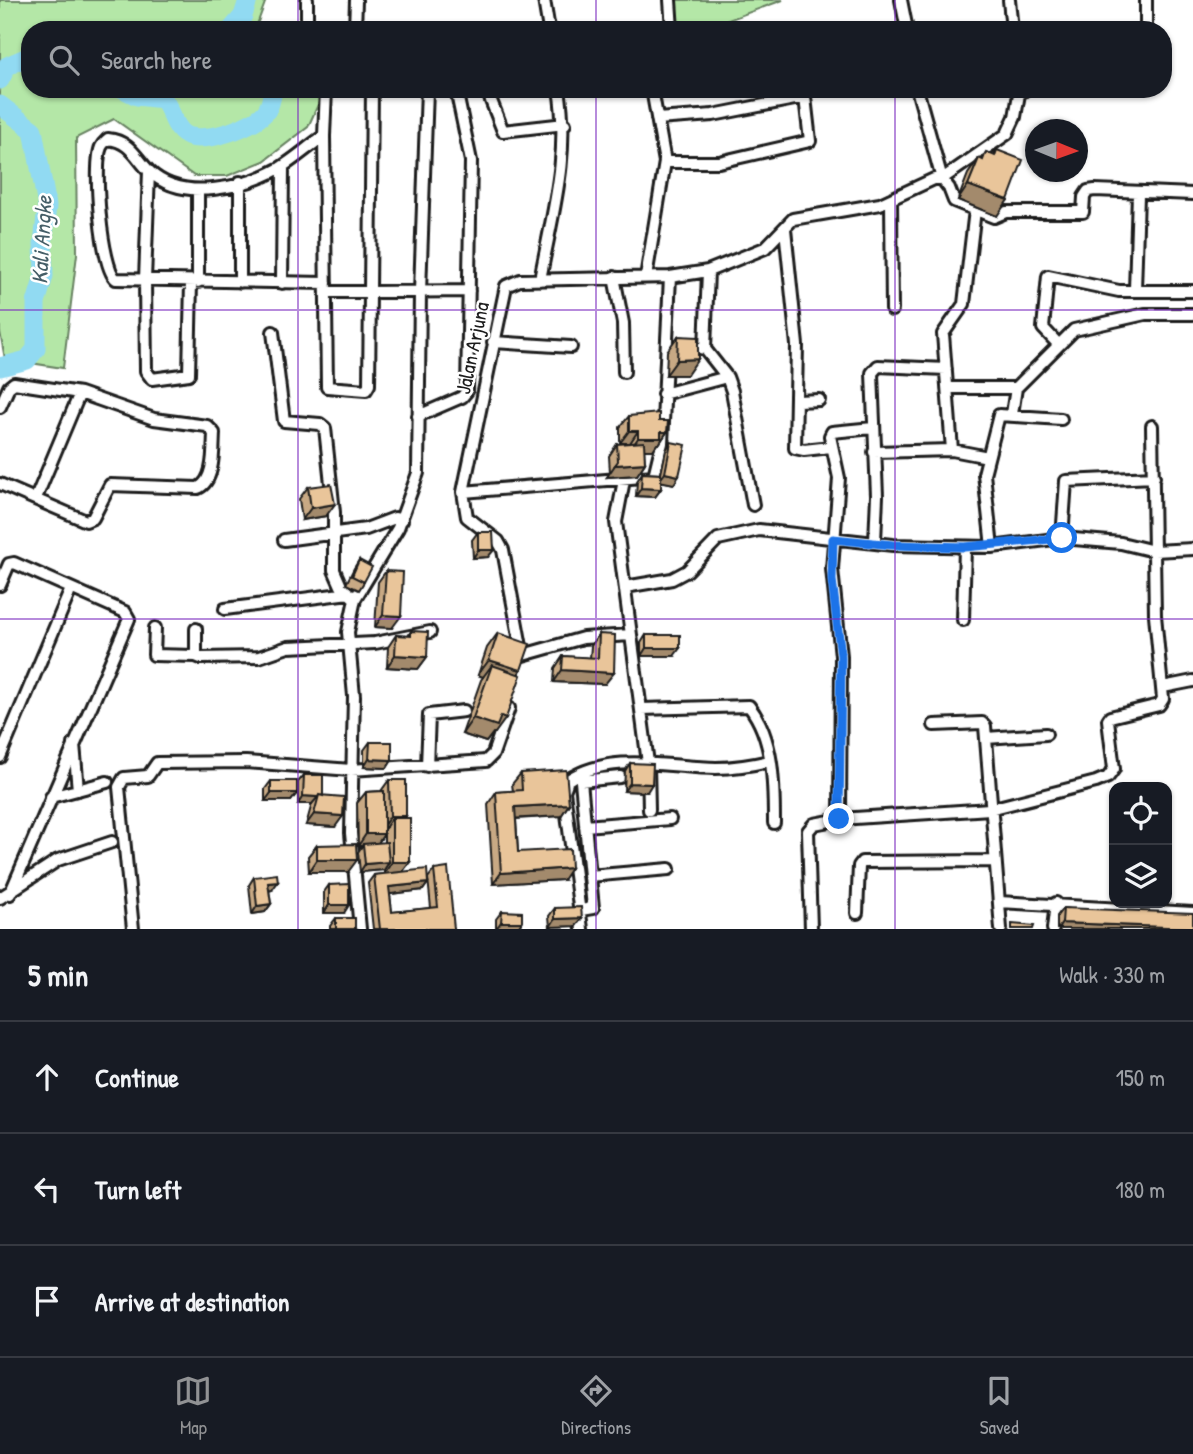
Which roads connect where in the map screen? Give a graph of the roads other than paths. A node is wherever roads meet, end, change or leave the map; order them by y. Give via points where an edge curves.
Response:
1 (307, 0) edge
2 (356, 0) edge
3 (544, 0) edge
4 (670, 0) edge
5 (901, 0) edge
6 (1009, 0) edge
7 (1146, 0) edge
8 (307, 21) edge
9 (355, 21) edge
10 (548, 21) edge
11 (671, 21) edge
12 (905, 21) edge
13 (1011, 21) edge
14 (1146, 21) edge
15 (326, 98) edge
16 (372, 98) edge
17 (427, 98) edge
18 (458, 98) edge
19 (490, 98) edge
20 (561, 98) edge
21 (654, 98) edge
22 (799, 98) edge
23 (804, 98) edge
24 (920, 98) edge
25 (1019, 98) edge
26 (657, 119) junction
27 (565, 124) junction
28 (324, 136) junction
29 (665, 162) junction
30 (283, 166) junction
31 (149, 171) junction
32 (942, 179) junction
33 (240, 182) junction
34 (198, 191) junction
35 (1138, 194) junction
36 (1193, 194) edge
37 (891, 200) junction
38 (975, 210) junction
39 (785, 229) junction
40 (708, 271) junction
41 (614, 277) junction
42 (646, 277) junction
43 (670, 277) junction
44 (145, 280) junction
45 (540, 280) junction
46 (194, 282) junction
47 (240, 282) junction
48 (282, 283) junction
49 (326, 287) junction
50 (1135, 290) junction
51 (469, 291) junction
52 (1193, 291) edge
53 (370, 292) junction
54 (419, 292) junction
55 (891, 310) dead end
56 (1193, 314) edge
57 (273, 332) dead end
58 (493, 342) junction
59 (1058, 344) junction
60 (665, 345) junction
61 (679, 346) edge
62 (571, 347) dead end
63 (692, 348) edge
64 (705, 349) junction
65 (946, 369) junction
66 (624, 372) dead end
67 (727, 377) junction
68 (948, 388) junction
69 (1017, 388) junction
70 (80, 393) junction
71 (663, 394) junction
72 (819, 400) dead end
73 (797, 401) junction
74 (0, 407) edge
75 (1012, 414) junction
76 (418, 416) junction
77 (1061, 419) dead end
78 (1152, 426) dead end
79 (873, 428) junction
80 (831, 447) junction
81 (952, 450) junction
82 (874, 452) junction
83 (988, 457) junction
84 (1154, 477) junction
85 (624, 480) junction
86 (0, 484) edge
87 (463, 492) junction
88 (36, 498) junction
89 (753, 505) dead end
90 (402, 520) junction
91 (335, 532) junction
92 (1062, 538) junction
93 (833, 539) junction
94 (284, 540) dead end
95 (875, 541) junction
96 (965, 547) junction
97 (992, 547) junction
98 (1193, 549) edge
99 (1154, 551) junction
100 (0, 585) edge
101 (625, 587) junction
102 (71, 589) junction
103 (352, 596) junction
104 (225, 609) dead end
105 (963, 620) dead end
106 (155, 628) dead end
107 (196, 629) dead end
108 (430, 632) edge
109 (631, 635) junction
110 (349, 646) junction
111 (196, 656) junction
112 (1193, 681) edge
113 (1163, 687) junction
114 (513, 696) edge
115 (641, 709) junction
116 (464, 711) dead end
117 (934, 725) dead end
118 (1046, 734) dead end
119 (986, 737) junction
120 (74, 743) junction
121 (0, 757) edge
122 (769, 761) junction
123 (648, 763) junction
124 (427, 765) junction
125 (351, 769) junction
126 (621, 777) dead end
127 (107, 782) dead end
128 (78, 790) junction
129 (51, 797) junction
130 (990, 809) junction
131 (649, 810) dead end
132 (670, 819) dead end
133 (839, 819) junction
134 (774, 824) dead end
135 (585, 826) junction
136 (111, 842) dead end
137 (995, 861) junction
138 (668, 869) dead end
139 (589, 876) junction
140 (5, 896) edge
141 (999, 902) junction
142 (1056, 903) junction
143 (581, 910) junction
144 (857, 913) dead end
145 (1193, 913) edge
146 (133, 929) edge
147 (360, 929) edge
148 (582, 929) edge
149 (811, 929) edge
150 (1002, 929) edge
151 (1053, 929) edge

1 - 8 street
2 - 9 street
3 - 10 street
4 - 11 street
5 - 12 street
6 - 13 street
7 - 14 street
15 - 28 street
16 - 53 street
17 - 54 street
18 - 51 street via 471,161
19 - 27 street via 503,131
20 - 27 street
21 - 26 street
22 - 26 street via 713,115
23 - 29 street via 810,141 719,162
24 - 32 street
25 - 32 street, Jalan Arjuna via 1007,134
26 - 29 street
27 - 45 street via 564,160
28 - 30 street
28 - 49 street
29 - 42 street
30 - 33 street
30 - 48 street
31 - 34 street via 174,187
31 - 44 street
31 - 44 street via 126,145 108,139 101,146 100,232 109,272 116,279
32 - 37 street, Jalan Arjuna
32 - 38 street via 954,201
33 - 34 street
33 - 47 street
34 - 46 street
35 - 36 street
35 - 38 street via 1088,191 1083,212 1006,212 994,217
35 - 50 street
37 - 39 street, Jalan Arjuna via 793,219
37 - 55 street
38 - 65 street via 964,304 943,334
39 - 40 street, Jalan Arjuna via 765,248
39 - 73 street via 797,345
40 - 43 street, Jalan Arjuna
40 - 64 street
41 - 42 street, Jalan Arjuna
41 - 45 street, Jalan Arjuna
41 - 66 street via 623,323
42 - 43 street, Jalan Arjuna
43 - 60 street
44 - 46 street
44 - 46 street via 146,371 152,379 189,374
45 - 58 street, Jalan Arjuna via 506,286
46 - 47 street
47 - 48 street
48 - 49 street
49 - 53 street
49 - 53 street via 327,387 363,391 369,385
50 - 52 street
50 - 59 street via 1047,276 1043,328
51 - 54 street
51 - 76 street via 466,394
53 - 54 street
54 - 76 street
56 - 59 street via 1145,314 1091,324 1074,330
57 - 91 street via 284,421 325,428
58 - 62 street
58 - 87 street, Jalan Arjuna
59 - 69 street
60 - 61 street
60 - 71 street
63 - 64 street
64 - 67 street
65 - 68 street
65 - 79 street via 874,369
67 - 71 street
67 - 89 street
68 - 69 street
68 - 81 street
69 - 75 street
70 - 74 street via 16,383 9,387
70 - 88 street
70 - 88 street via 154,419 211,428 209,478 198,488 110,485 93,518 86,521
71 - 85 street via 668,444 654,476
72 - 73 street
73 - 80 street via 795,447
75 - 77 street
75 - 83 street via 999,415
76 - 90 street via 418,473
78 - 84 street
79 - 80 street via 832,432
79 - 82 street
80 - 93 street via 839,478
81 - 82 street
81 - 83 street
82 - 95 street
83 - 97 street via 984,474
84 - 92 street via 1066,481
84 - 99 street
85 - 87 street
85 - 101 street via 616,518
86 - 88 street
87 - 109 street via 467,517 503,550 522,660 583,638
90 - 91 street
90 - 103 street
91 - 94 street
91 - 103 street via 334,570
92 - 97 street
92 - 99 street via 1121,542
93 - 95 street
93 - 101 street via 759,530 737,534 712,543 681,575
93 - 133 street via 832,580 841,656
95 - 96 street
96 - 97 street
96 - 105 street
98 - 99 street
99 - 113 street
100 - 102 street via 12,563
101 - 109 street
102 - 120 street via 125,612 128,619
102 - 121 street
103 - 104 street
103 - 110 street
106 - 111 street via 154,655
107 - 111 street
108 - 110 street
109 - 115 street
110 - 111 street via 288,647 259,657
110 - 125 street via 354,696
112 - 113 street
113 - 130 street via 1158,705 1108,720 1116,764 1108,777
114 - 124 street via 489,759
115 - 122 street via 749,706 764,737
115 - 123 street
116 - 124 street via 429,715
117 - 119 street via 982,723
118 - 119 street
119 - 130 street
120 - 128 street
120 - 129 street
122 - 123 street via 716,768
122 - 134 street via 775,781
123 - 131 street
123 - 143 street via 592,770 566,782
124 - 125 street
125 - 146 street via 246,762 157,763 148,776 124,778 118,787
125 - 147 street via 352,859
126 - 135 street via 581,781
127 - 128 street
128 - 129 street
129 - 140 street
130 - 133 street
130 - 137 street
132 - 135 street
133 - 149 street via 814,824 808,831
135 - 139 street
136 - 140 street via 58,860
137 - 141 street
137 - 144 street via 862,862
138 - 139 street
139 - 143 street via 593,908
141 - 142 street
141 - 150 street
142 - 145 street
142 - 151 street
143 - 148 street

